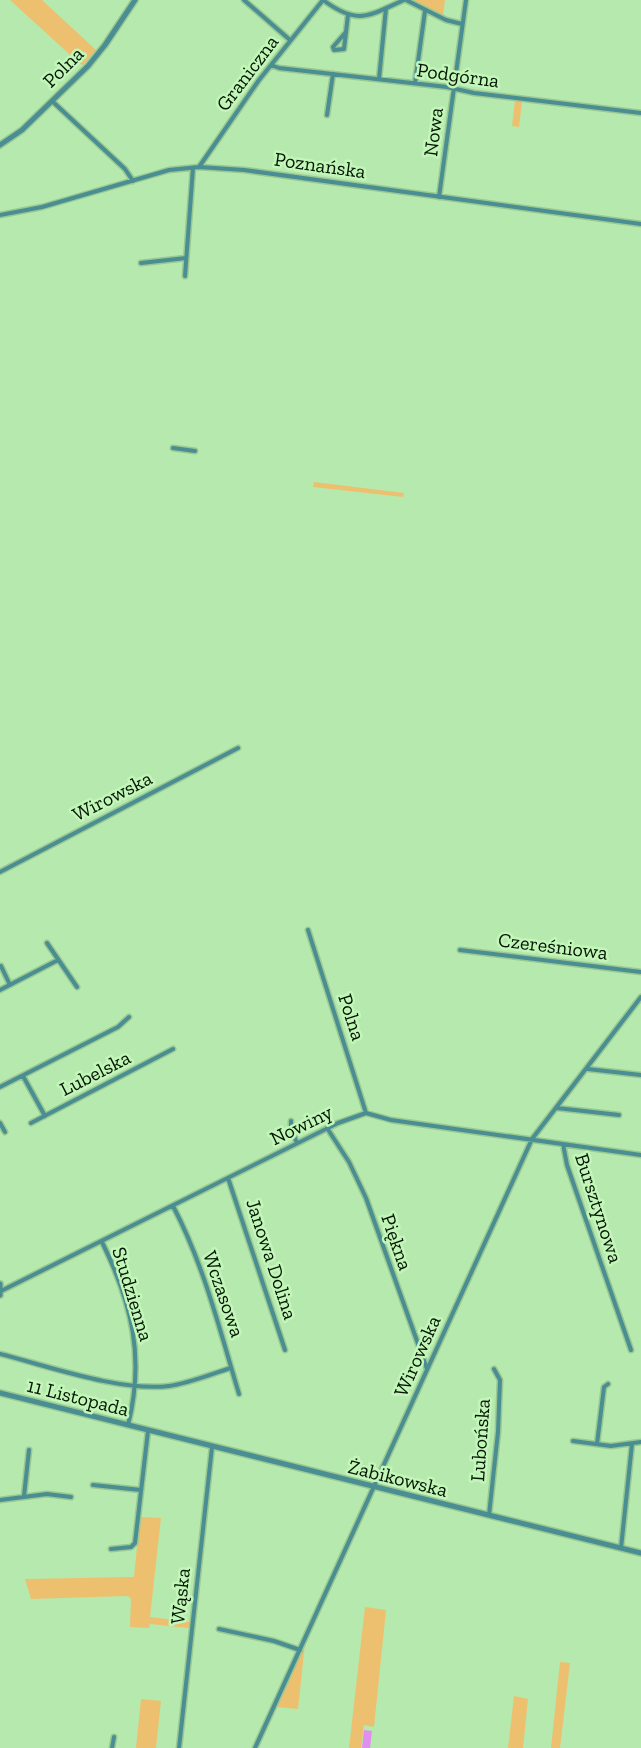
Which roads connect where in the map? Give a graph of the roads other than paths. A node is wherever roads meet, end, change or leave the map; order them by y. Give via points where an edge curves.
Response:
1 (135, 0) edge
2 (244, 0) edge
3 (323, 0) edge
4 (405, 0) edge
5 (466, 0) edge
6 (386, 8) junction
7 (425, 11) junction
8 (348, 15) junction
9 (462, 24) junction
10 (346, 32) junction
11 (291, 40) junction
12 (271, 65) junction
13 (333, 74) junction
14 (379, 79) junction
15 (415, 83) junction
16 (453, 88) junction
17 (51, 100) junction
18 (641, 113) edge
19 (327, 115) dead end
20 (0, 145) edge
21 (196, 168) junction
22 (133, 181) junction
23 (439, 196) junction
24 (0, 215) edge
25 (641, 224) edge
26 (186, 258) junction
27 (141, 263) dead end
28 (185, 276) dead end
29 (173, 448) dead end
30 (195, 451) dead end
31 (238, 748) dead end
32 (0, 872) edge
33 (308, 933) dead end
34 (47, 944) dead end
35 (460, 950) dead end
36 (58, 960) junction
37 (1, 966) edge
38 (641, 972) edge
39 (10, 985) junction
40 (77, 987) dead end
41 (0, 990) edge
42 (641, 997) edge
43 (129, 1017) dead end
44 (173, 1049) dead end
45 (587, 1069) junction
46 (641, 1075) edge
47 (24, 1076) junction
48 (0, 1087) edge
49 (556, 1108) junction
50 (366, 1113) junction
51 (620, 1115) dead end
52 (45, 1116) junction
53 (291, 1121) dead end
54 (0, 1123) edge
55 (31, 1123) dead end
56 (327, 1128) junction
57 (5, 1132) dead end
58 (532, 1139) junction
59 (297, 1143) junction
60 (563, 1144) junction
61 (641, 1155) edge
62 (228, 1178) junction
63 (173, 1206) junction
64 (102, 1242) junction
65 (0, 1284) edge
66 (0, 1293) edge
67 (285, 1350) dead end
68 (631, 1350) dead end
69 (0, 1354) edge
70 (231, 1368) junction
71 (494, 1369) dead end
72 (427, 1370) junction
73 (608, 1384) dead end
74 (136, 1386) junction
75 (0, 1393) edge
76 (239, 1394) dead end
77 (128, 1425) junction
78 (148, 1431) junction
79 (573, 1441) dead end
80 (641, 1442) edge
81 (597, 1444) junction
82 (632, 1444) junction
83 (212, 1447) junction
84 (29, 1449) dead end
85 (93, 1485) dead end
86 (375, 1487) junction
87 (141, 1490) junction
88 (24, 1497) junction
89 (71, 1497) dead end
90 (0, 1500) edge
91 (489, 1515) junction
92 (621, 1548) junction
93 (111, 1549) dead end
94 (641, 1553) edge
95 (219, 1629) dead end
96 (300, 1650) junction
97 (114, 1737) dead end
98 (112, 1748) edge
99 (179, 1748) edge
100 (255, 1748) edge

1 - 17 street, Polna via 100,52
2 - 11 street
3 - 8 street
3 - 11 street, Graniczna
4 - 6 street
4 - 7 street
5 - 9 street, Nowa
6 - 8 street via 364,17
6 - 14 street
7 - 9 street
7 - 15 street
8 - 10 street
9 - 16 street, Nowa
10 - 10 street via 344,49 334,50 333,47
11 - 12 street, Graniczna
12 - 13 street, Podgórna
12 - 21 street, Graniczna
13 - 14 street, Podgórna
13 - 19 street
14 - 15 street, Podgórna
15 - 16 street, Podgórna
16 - 18 street, Podgórna
16 - 23 street, Nowa
17 - 20 street, Polna
17 - 22 street
21 - 22 street, Poznańska via 164,171
21 - 23 street, Poznańska via 244,170
21 - 26 street
22 - 24 street, Poznańska
23 - 25 street, Poznańska
26 - 27 street
26 - 28 street
29 - 30 street
31 - 32 street, Wirowska
33 - 50 street, Polna
34 - 36 street
35 - 38 street, Czereśniowa
36 - 39 street
36 - 40 street
37 - 39 street
39 - 41 street
42 - 45 street, Wirowska
43 - 47 street via 118,1028
44 - 52 street, Lubelska
45 - 46 street
45 - 49 street, Wirowska
47 - 48 street
47 - 52 street
49 - 51 street
49 - 58 street, Wirowska
50 - 56 street, Nowiny
50 - 58 street via 391,1120
52 - 55 street, Lubelska
53 - 59 street
54 - 57 street
56 - 59 street, Nowiny
56 - 72 street, Piękna via 366,1198
58 - 60 street
58 - 72 street, Wirowska
59 - 62 street, Nowiny
60 - 61 street
60 - 68 street, Bursztynowa
62 - 63 street, Nowiny
62 - 67 street, Janowa Dolina
63 - 64 street, Nowiny
63 - 70 street, Wczasowa via 192,1248
64 - 66 street, Nowiny
64 - 74 street, Studzienna via 133,1332
65 - 66 street
69 - 74 street
70 - 74 street via 172,1385
70 - 76 street, Wczasowa
71 - 91 street, Lubońska via 500,1380
72 - 86 street, Wirowska
73 - 81 street via 604,1387
74 - 77 street, Studzienna
75 - 77 street, 11 Listopada
77 - 78 street, 11 Listopada
78 - 83 street, Żabikowska
78 - 87 street
79 - 81 street
80 - 82 street
81 - 82 street
82 - 92 street
83 - 86 street, Żabikowska
83 - 99 street, Wąska
84 - 88 street
85 - 87 street
86 - 91 street, Żabikowska
86 - 96 street, Wirowska
87 - 93 street via 134,1545
88 - 89 street
88 - 90 street
91 - 92 street, Żabikowska
92 - 94 street, Żabikowska
95 - 96 street
96 - 100 street, Wirowska
97 - 98 street

